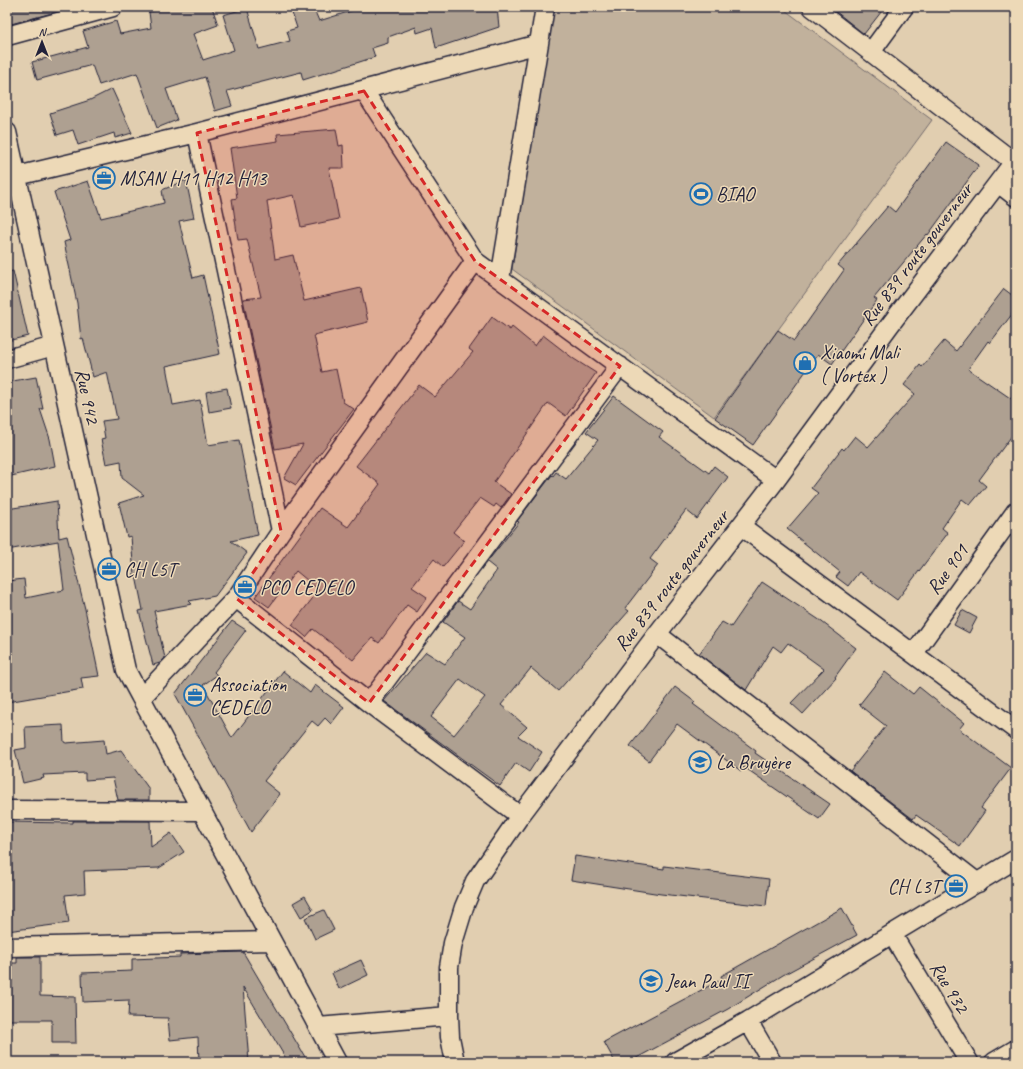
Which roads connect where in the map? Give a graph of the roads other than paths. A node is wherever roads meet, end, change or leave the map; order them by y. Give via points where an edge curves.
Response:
1 (113, 7) edge
2 (545, 7) edge
3 (812, 7) edge
4 (904, 7) edge
5 (7, 36) edge
6 (539, 44) junction
7 (871, 52) junction
8 (364, 91) junction
9 (7, 132) edge
10 (197, 133) junction
11 (1015, 161) edge
12 (17, 176) junction
13 (998, 183) junction
14 (1016, 197) edge
15 (475, 261) junction
16 (500, 279) junction
17 (54, 346) junction
18 (7, 360) edge
19 (620, 366) junction
20 (776, 480) junction
21 (1016, 511) edge
22 (741, 526) junction
23 (281, 531) junction
24 (236, 598) junction
25 (657, 634) junction
26 (914, 653) junction
27 (141, 698) junction
28 (369, 703) junction
29 (1016, 730) edge
30 (7, 810) edge
31 (202, 811) junction
32 (520, 816) junction
33 (1016, 859) edge
34 (978, 882) junction
35 (892, 934) junction
36 (272, 941) junction
37 (7, 947) edge
38 (449, 1016) junction
39 (748, 1020) junction
40 (318, 1027) junction
41 (1016, 1050) edge
42 (336, 1062) edge
43 (455, 1062) edge
44 (675, 1062) edge
45 (772, 1062) edge
46 (969, 1062) edge
47 (994, 1062) edge

1 - 5 street
2 - 6 street
3 - 7 street
4 - 7 street
6 - 8 street
6 - 16 street
7 - 11 street
8 - 10 street
8 - 15 street
9 - 12 street, Rue 942
10 - 12 street
10 - 23 street
11 - 13 street, Rue 839 route gouverneur
12 - 17 street, Rue 942
13 - 14 street
13 - 20 street, Rue 839 route gouverneur
15 - 16 street
15 - 23 street
16 - 19 street
17 - 18 street
17 - 27 street, Rue 942 via 126,670
19 - 20 street
19 - 28 street
20 - 22 street, Rue 839 route gouverneur
21 - 26 street, Rue 901
22 - 25 street, Rue 839 route gouverneur
22 - 26 street
23 - 24 street
24 - 27 street
24 - 28 street
25 - 32 street, Rue 839 route gouverneur
25 - 34 street
26 - 29 street
27 - 31 street, Rue 942
28 - 32 street
30 - 31 street
31 - 36 street, Rue 942
32 - 38 street, Rue 839 route gouverneur via 475,881 464,907 449,967
33 - 34 street
34 - 35 street
35 - 39 street
35 - 46 street, Rue 932
36 - 37 street
36 - 40 street, Rue 942
38 - 40 street
38 - 43 street, Rue 839 route gouverneur
39 - 44 street
39 - 45 street
40 - 42 street, Rue 942
41 - 47 street

